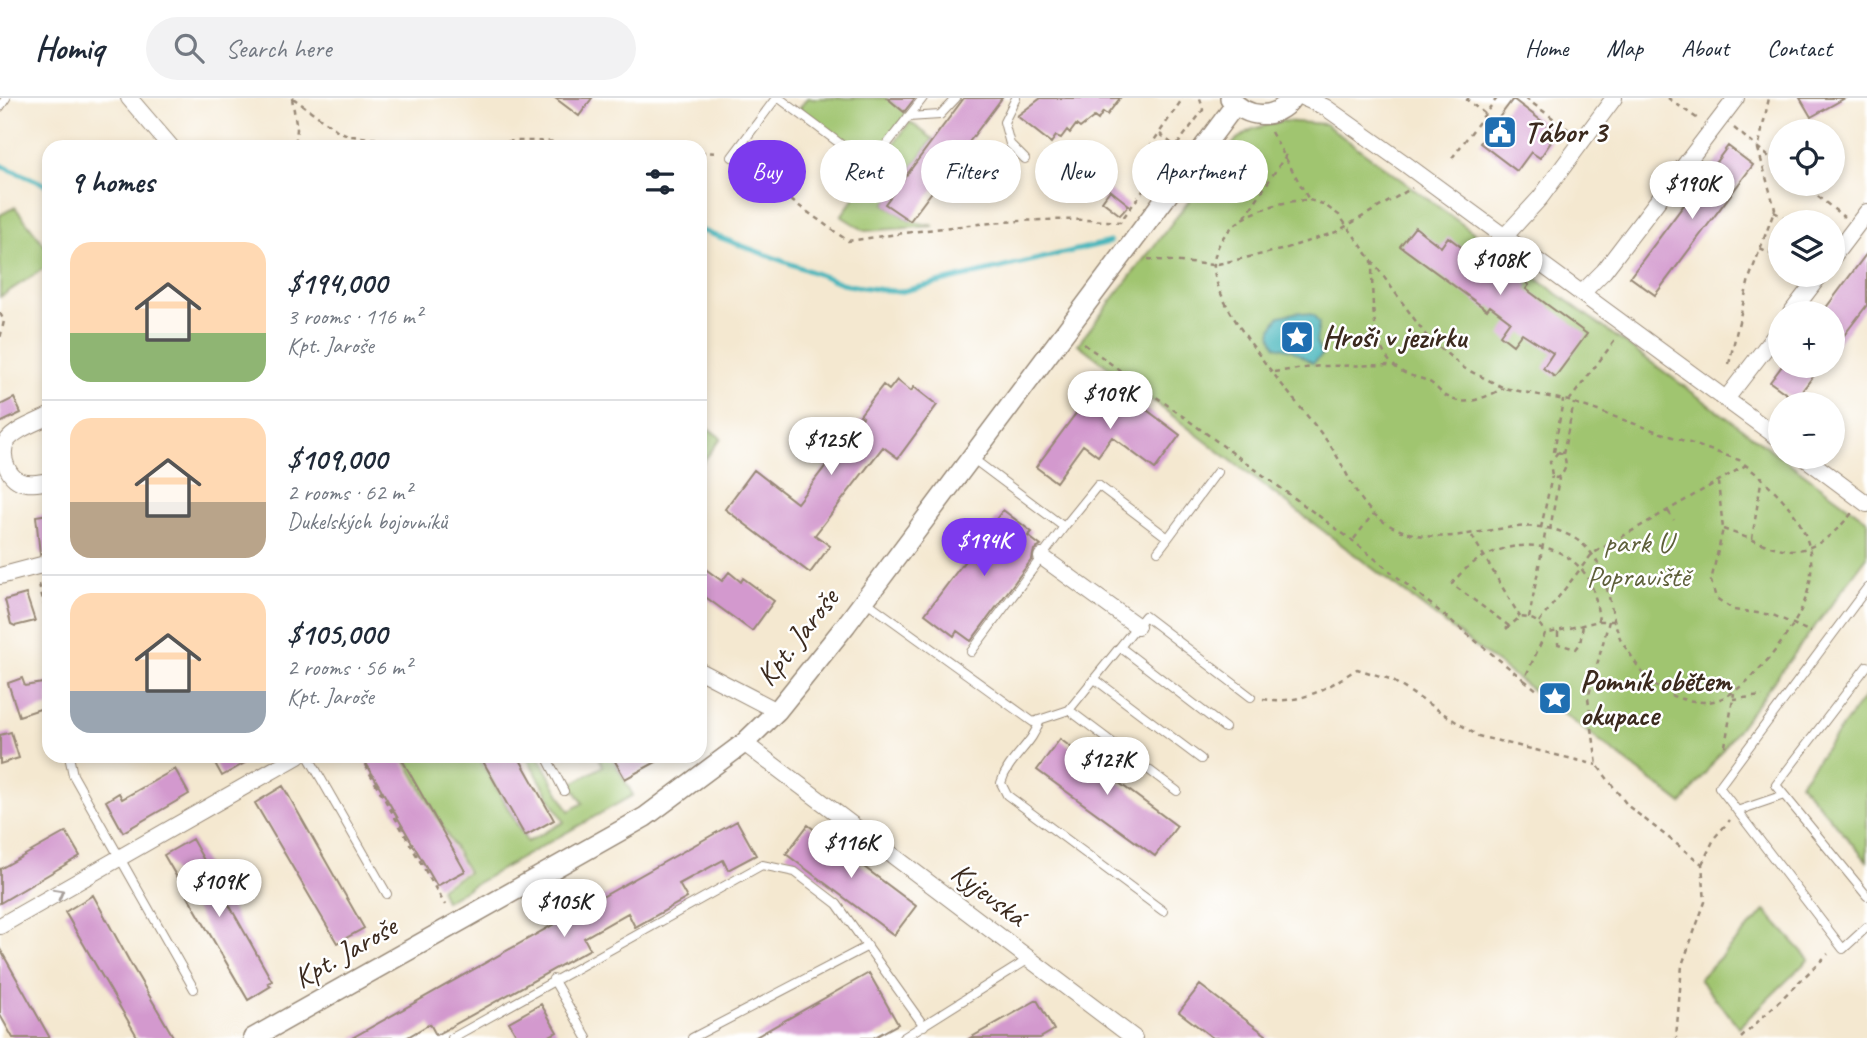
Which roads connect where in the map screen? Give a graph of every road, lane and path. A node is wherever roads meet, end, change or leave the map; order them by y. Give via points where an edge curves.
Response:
1 (6, 98) edge
2 (129, 98) edge
3 (292, 98) edge
4 (777, 98) edge
5 (923, 98) edge
6 (956, 98) edge
7 (1016, 98) edge
8 (1183, 98) edge
9 (1200, 98) edge
10 (1292, 98) edge
11 (1304, 98) edge
12 (1469, 98) edge
13 (1497, 98) edge
14 (1525, 98) edge
15 (1614, 98) edge
16 (1668, 98) edge
17 (1736, 98) edge
18 (1769, 98) edge
19 (1233, 102) edge
20 (0, 107) edge
21 (1485, 114) junction
22 (908, 117) junction
23 (1707, 125) dead end
24 (1730, 125) dead end
25 (1269, 129) dead end
26 (1568, 129) dead end
27 (1160, 134) junction
28 (162, 140) edge
29 (296, 140) edge
30 (388, 140) edge
31 (745, 140) edge
32 (1156, 140) edge
33 (1167, 140) edge
34 (1181, 140) edge
35 (1758, 149) junction
36 (707, 153) edge
37 (728, 155) edge
38 (1286, 155) junction
39 (1768, 157) edge
40 (1451, 158) dead end
41 (1025, 159) dead end
42 (1418, 184) dead end
43 (1817, 196) edge
44 (1309, 200) junction
45 (796, 203) edge
46 (1134, 203) edge
47 (1773, 210) edge
48 (1867, 212) edge
49 (1243, 219) junction
50 (1852, 223) dead end
51 (1347, 226) junction
52 (1768, 226) edge
53 (1505, 236) junction
54 (1845, 241) edge
55 (1759, 248) junction
56 (1768, 252) edge
57 (1148, 259) dead end
58 (1372, 260) junction
59 (1213, 265) junction
60 (1811, 287) edge
61 (1581, 293) junction
62 (1800, 301) edge
63 (0, 313) edge
64 (1627, 325) junction
65 (0, 338) edge
66 (1084, 344) dead end
67 (1768, 345) edge
68 (1728, 364) dead end
69 (1393, 365) junction
70 (1273, 372) junction
71 (1504, 388) junction
72 (1726, 399) junction
73 (1563, 400) junction
74 (1569, 401) junction
75 (1574, 403) junction
76 (42, 419) edge
77 (1768, 430) edge
78 (1554, 454) junction
79 (1563, 454) junction
80 (972, 458) junction
81 (1746, 465) junction
82 (1820, 469) edge
83 (1217, 472) dead end
84 (1552, 476) junction
85 (1762, 476) junction
86 (1559, 478) junction
87 (42, 482) edge
88 (1718, 482) junction
89 (1866, 503) edge
90 (1668, 511) junction
91 (1373, 514) junction
92 (1674, 520) dead end
93 (1065, 527) junction
94 (1541, 528) junction
95 (1548, 529) junction
96 (1723, 529) junction
97 (1471, 535) junction
98 (1168, 538) junction
99 (1752, 539) junction
100 (1353, 541) junction
101 (1543, 546) junction
102 (1810, 549) junction
103 (1158, 551) dead end
104 (1592, 554) junction
105 (1483, 555) junction
106 (1042, 557) junction
107 (42, 568) edge
108 (1581, 568) junction
109 (0, 576) edge
110 (1867, 587) edge
111 (864, 600) junction
112 (1520, 617) junction
113 (1529, 618) junction
114 (1599, 621) junction
115 (1609, 621) junction
116 (1615, 621) junction
117 (1539, 622) junction
118 (1794, 623) junction
119 (1583, 625) junction
120 (1137, 626) junction
121 (1558, 632) junction
122 (1811, 632) dead end
123 (1545, 634) junction
124 (1120, 647) junction
125 (971, 652) dead end
126 (1867, 666) edge
127 (707, 675) edge
128 (1524, 680) junction
129 (1096, 681) junction
130 (1537, 690) dead end
131 (1734, 693) junction
132 (1763, 696) dead end
133 (1251, 697) joint
134 (1733, 699) junction
135 (1069, 710) junction
136 (777, 711) junction
137 (1040, 720) junction
138 (1225, 728) dead end
139 (744, 743) junction
140 (1725, 746) dead end
141 (1201, 759) dead end
142 (71, 763) edge
143 (286, 763) edge
144 (312, 763) edge
145 (364, 763) edge
146 (550, 763) edge
147 (1597, 765) junction
148 (564, 791) dead end
149 (1177, 791) dead end
150 (1784, 795) junction
151 (1737, 811) junction
152 (121, 858) junction
153 (1702, 864) junction
154 (387, 894) dead end
155 (1867, 896) edge
156 (445, 905) dead end
157 (1163, 911) dead end
158 (0, 926) edge
159 (1867, 927) edge
160 (868, 946) junction
161 (1828, 954) dead end
162 (1029, 959) junction
163 (553, 979) junction
164 (194, 989) dead end
165 (924, 1026) junction
166 (253, 1038) edge
167 (452, 1038) edge
168 (587, 1038) edge
169 (692, 1038) edge
170 (903, 1038) edge
171 (1133, 1038) edge
172 (1676, 1038) edge
173 (1741, 1038) edge

1 - 20 lane
2 - 28 street via 136,118
3 - 29 path
3 - 30 path via 338,131
4 - 22 lane via 870,166
4 - 31 lane
5 - 22 lane
6 - 22 lane via 940,115
7 - 41 lane via 1004,122 1010,144
8 - 27 path
9 - 34 path via 1203,110
10 - 19 street, Kpt. Jaroše via 1268,115 1245,112
11 - 53 street via 1325,107
12 - 21 path
13 - 21 path
14 - 26 path
15 - 53 street via 1540,198
16 - 23 path
17 - 61 street via 1604,271
18 - 35 path
19 - 80 street, Kpt. Jaroše
21 - 40 path
24 - 35 path
25 - 38 path
27 - 32 path
27 - 33 path
35 - 39 path
35 - 47 path
36 - 37 path
38 - 44 path
38 - 49 path
42 - 51 path
43 - 50 path
44 - 49 path via 1280,204
44 - 51 path via 1329,207
45 - 46 path via 848,241 977,222 1081,218 1120,222
48 - 54 street
49 - 59 path via 1219,245
51 - 58 path
51 - 59 path via 1280,250
52 - 55 path
53 - 61 street
55 - 56 path
55 - 68 path
57 - 59 path
58 - 69 path via 1379,339
58 - 71 path via 1428,338 1464,368
59 - 70 path via 1226,304
60 - 62 street
61 - 64 street
63 - 65 path via 4,329
64 - 72 street
64 - 74 path
66 - 100 path
67 - 72 street
69 - 70 path
69 - 71 path via 1458,401 1476,400
70 - 91 path via 1328,442 1358,497
71 - 73 path
72 - 77 street
73 - 74 path
73 - 78 path
74 - 75 path
75 - 79 path
75 - 81 path
76 - 87 street via 17,431 1,453 11,480
78 - 79 path
78 - 84 path
79 - 86 path via 1565,468
80 - 93 lane
80 - 111 street, Kpt. Jaroše
81 - 85 path
81 - 88 path
82 - 89 street
83 - 98 lane
84 - 86 path
84 - 94 path
85 - 99 path
85 - 102 path via 1796,514
86 - 95 path
88 - 90 path
88 - 96 path
89 - 102 path
90 - 92 path
90 - 104 path
91 - 97 path via 1425,538
91 - 100 path
93 - 98 lane via 1098,485
93 - 106 lane
94 - 95 path
94 - 97 path
95 - 101 path
95 - 104 path via 1574,538
96 - 99 path
96 - 118 path via 1711,581 1716,598 1734,610 1765,613
97 - 105 path
98 - 103 lane
99 - 102 path via 1783,551
100 - 128 path
101 - 105 path via 1508,547
101 - 108 path
101 - 113 path
102 - 118 path via 1808,590
104 - 108 path
104 - 116 path via 1608,586
105 - 112 path
105 - 112 path via 1451,584 1507,627
106 - 120 street
106 - 125 lane
107 - 109 street
108 - 114 path via 1591,584
108 - 117 path
110 - 151 lane via 1719,787
111 - 136 street, Kpt. Jaroše
111 - 137 lane via 1033,722
112 - 113 path
113 - 117 path
114 - 115 path
114 - 119 path
115 - 116 path
115 - 147 path via 1587,707
116 - 131 path via 1635,662 1660,692 1710,703
117 - 123 path
118 - 122 path
118 - 131 path
119 - 121 path
119 - 121 path via 1576,649 1558,644
120 - 124 lane
120 - 133 lane via 1145,617
121 - 123 path
123 - 128 path
124 - 129 lane
124 - 138 lane
126 - 150 lane via 1776,785
127 - 136 street
128 - 130 path
129 - 135 lane
129 - 141 lane
131 - 134 path
132 - 134 path
133 - 147 path via 1287,702 1328,687 1357,668 1402,686 1479,736
134 - 140 path
135 - 137 lane
135 - 149 lane
136 - 139 street, Kpt. Jaroše
137 - 157 lane via 1032,741 1003,775 1001,783 1007,795
139 - 162 street, Kyjevská
139 - 166 street, Kpt. Jaroše via 645,817
142 - 152 lane
143 - 152 street
144 - 154 lane
145 - 156 path
146 - 148 lane
147 - 153 path via 1628,806
150 - 151 lane
150 - 155 lane
151 - 153 path via 1715,837
151 - 159 lane via 1843,949
158 -> 152 street
152 - 164 lane
153 - 172 path via 1705,902 1682,965
160 - 163 lane via 837,904 806,880 795,872 762,865
160 - 165 lane
160 - 169 lane
161 - 173 path
162 - 165 lane
162 - 171 street, Kyjevská
163 - 167 lane
163 - 168 lane
165 - 170 lane

